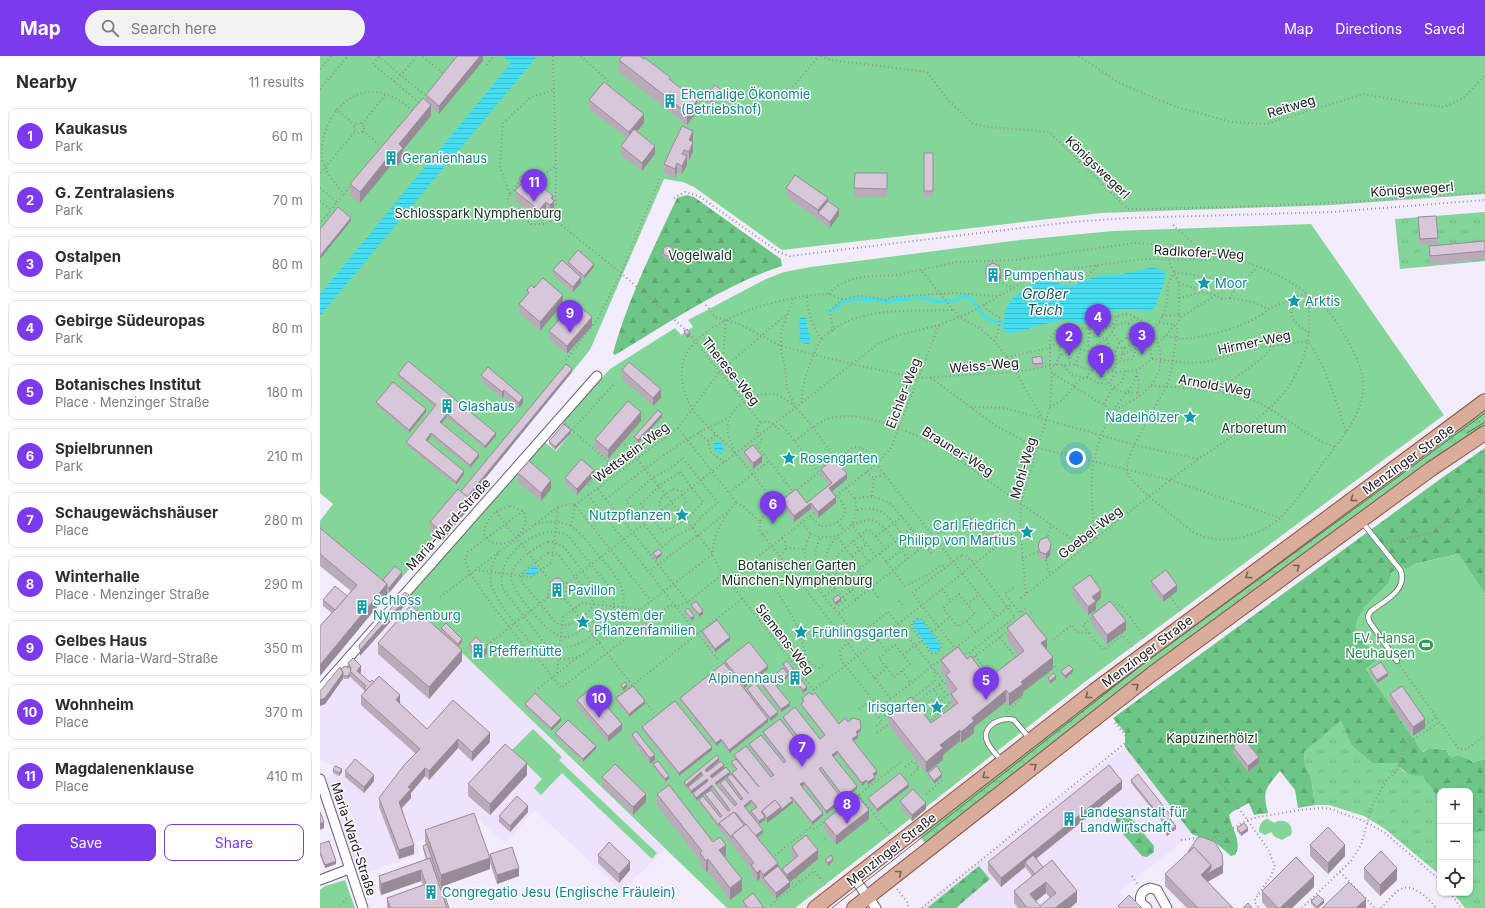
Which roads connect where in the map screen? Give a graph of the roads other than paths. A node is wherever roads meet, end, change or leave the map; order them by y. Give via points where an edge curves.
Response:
1 (597, 376) dead end
2 (1485, 401) edge
3 (1485, 433) edge
4 (1361, 520) junction
5 (1397, 662) road end
6 (320, 690) edge
7 (1031, 740) junction
8 (1002, 762) junction
9 (320, 779) edge
10 (349, 869) junction
11 (854, 878) junction
12 (320, 880) edge
13 (872, 903) edge
14 (363, 908) edge
15 (815, 908) edge
16 (854, 908) edge
17 (1147, 908) edge
18 (1167, 908) edge

1 - 6 street, Maria-Ward-Straße
2 -> 7 main road, Menzinger Straße via 1188,620
3 - 4 main road, Menzinger Straße
4 - 5 lane via 1401,571 1402,583 1398,590 1368,616
13 -> 4 main road, Menzinger Straße via 1152,674
7 - 8 main road, Menzinger Straße
7 - 8 lane via 1014,720 998,720 990,727 986,737
8 -> 11 main road, Menzinger Straße
9 - 10 street, Maria-Ward-Straße
10 - 12 street
10 - 14 street, Maria-Ward-Straße
11 - 13 street
11 - 15 main road, Menzinger Straße
13 - 16 main road, Menzinger Straße
17 - 18 street via 1141,903 1141,895 1150,888 1157,890

